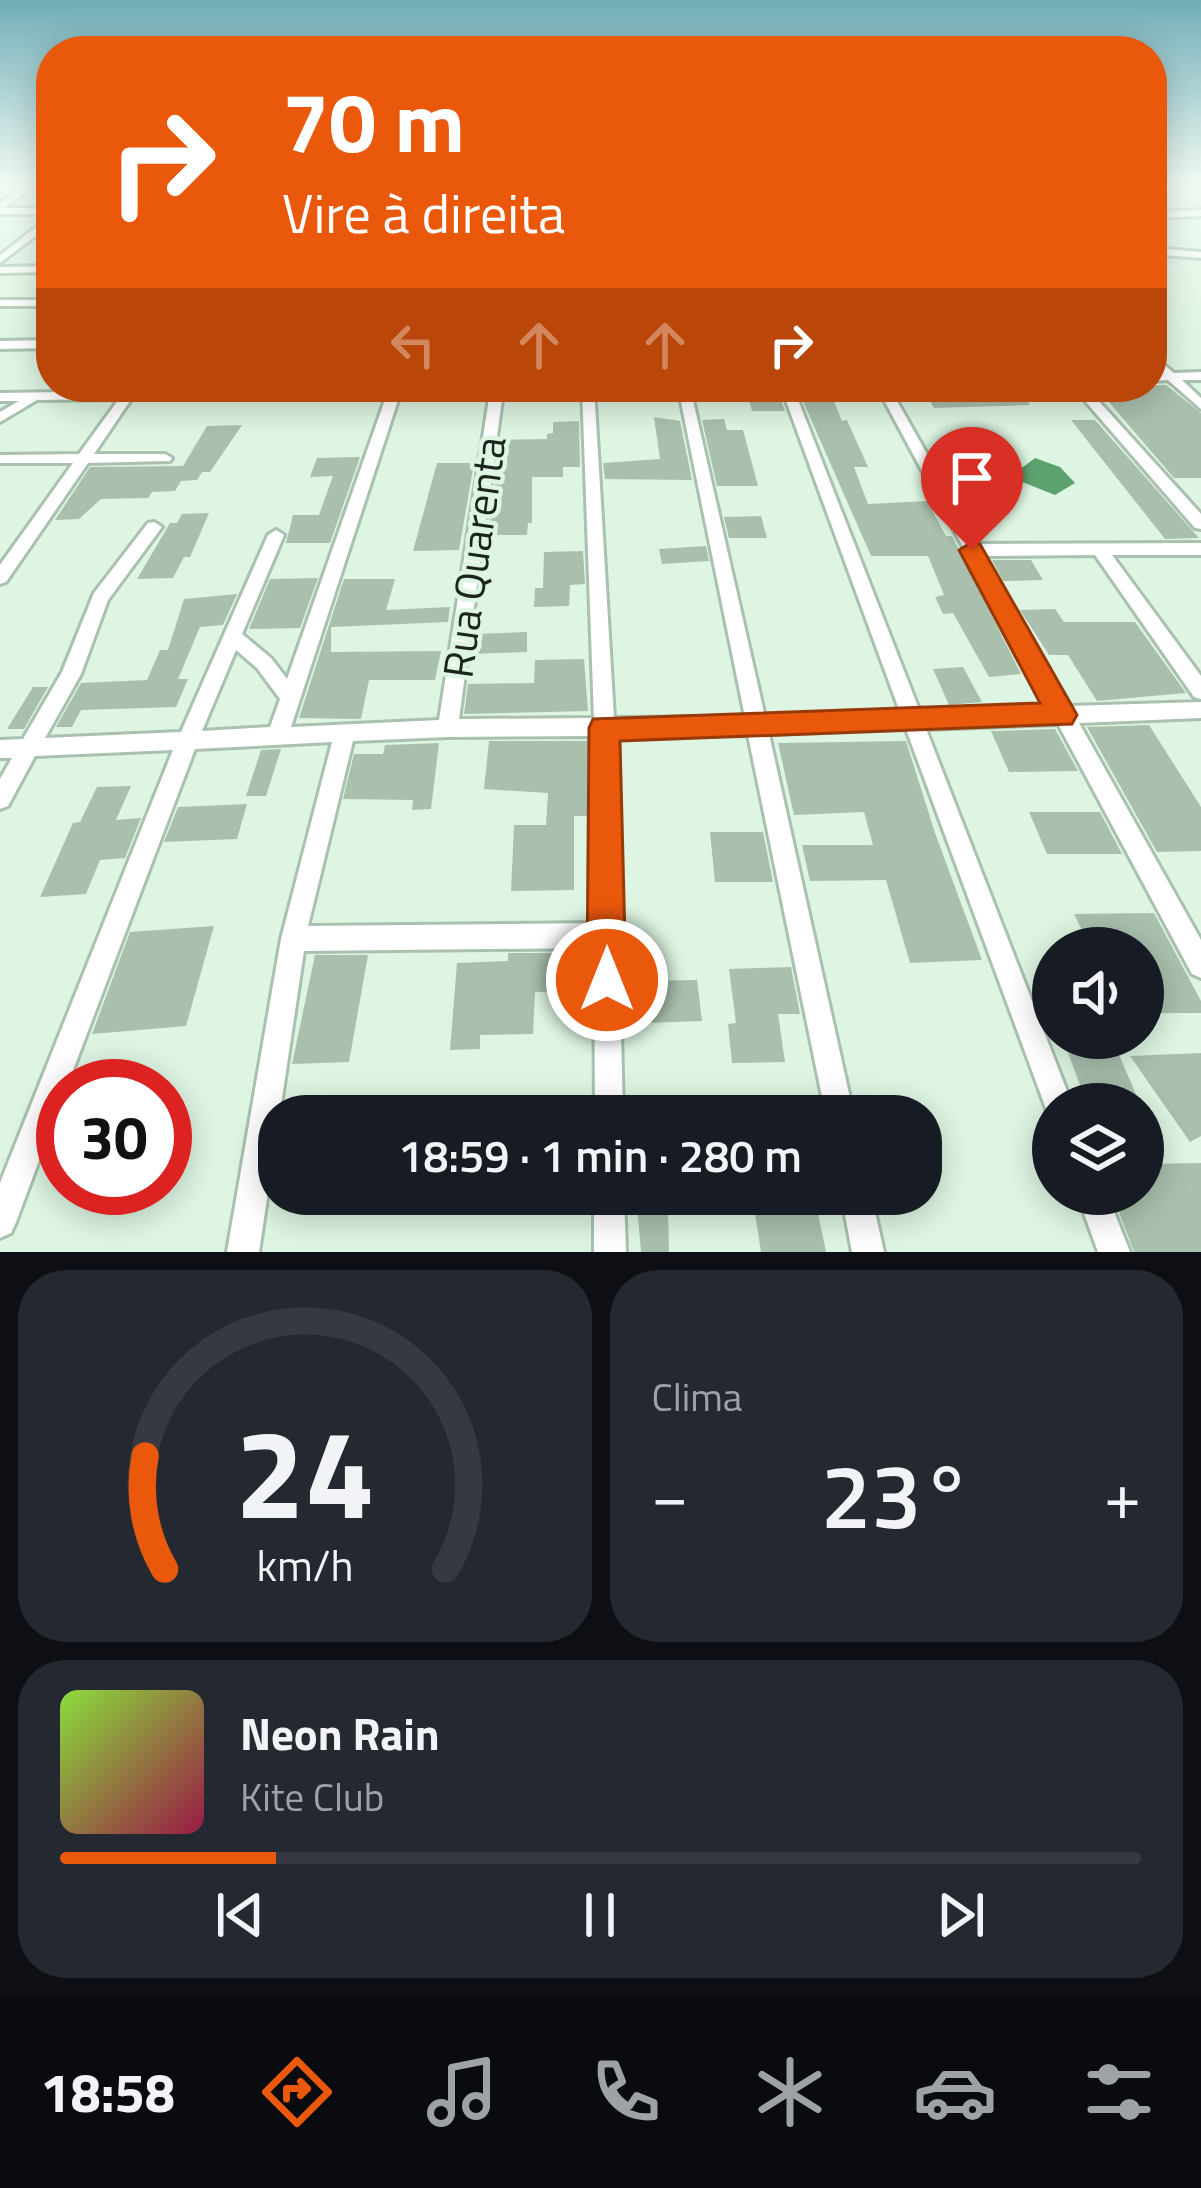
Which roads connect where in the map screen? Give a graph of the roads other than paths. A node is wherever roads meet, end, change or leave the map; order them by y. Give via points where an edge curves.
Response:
1 (1167, 252) edge
2 (1201, 255) edge
3 (36, 269) edge
4 (0, 270) edge
5 (0, 303) edge
6 (36, 303) edge
7 (36, 344) edge
8 (0, 345) edge
9 (1167, 372) edge
10 (1167, 376) edge
11 (1171, 376) junction
12 (1201, 376) edge
13 (0, 397) edge
14 (35, 397) joint
15 (123, 402) edge
16 (390, 402) edge
17 (495, 402) edge
18 (589, 402) edge
19 (688, 402) edge
20 (793, 402) edge
21 (891, 402) edge
22 (1092, 402) edge
23 (1201, 405) edge
24 (0, 418) edge
25 (165, 458) dead end
26 (0, 459) edge
27 (80, 459) junction
28 (1201, 524) edge
29 (154, 526) dead end
30 (276, 535) dead end
31 (1201, 549) edge
32 (972, 550) junction
33 (1100, 550) junction
34 (0, 578) edge
35 (232, 636) junction
36 (1201, 692) edge
37 (291, 698) junction
38 (1201, 710) edge
39 (1061, 715) junction
40 (912, 722) junction
41 (761, 726) junction
42 (448, 728) junction
43 (604, 728) junction
44 (345, 732) junction
45 (278, 735) junction
46 (188, 739) junction
47 (30, 748) junction
48 (0, 749) edge
49 (0, 800) edge
50 (607, 935) junction
51 (293, 939) junction
52 (1201, 965) edge
53 (1050, 1083) edge
54 (609, 1095) edge
55 (836, 1095) edge
56 (610, 1215) edge
57 (860, 1215) edge
58 (1100, 1215) edge
59 (0, 1222) edge
60 (243, 1252) edge
61 (610, 1252) edge
62 (868, 1252) edge
63 (1114, 1252) edge

1 - 2 street
3 - 4 street
5 - 6 street
7 - 8 street
9 - 11 street
10 - 11 street
11 - 12 street
11 - 23 street
13 - 14 street
14 - 24 street
15 - 27 street
16 - 37 street
17 - 42 street, Rua Quarenta
18 - 43 street
19 - 41 street
20 - 40 street
21 - 32 street
22 - 28 street
25 - 27 street
26 - 27 street
27 - 34 street
29 - 47 street via 100,598
30 - 35 street
31 - 33 street
32 - 33 street
32 - 39 street
33 - 36 street
35 - 37 street
35 - 46 street
37 - 45 street
38 - 39 street
39 - 40 street
39 - 52 street
40 - 41 street
40 - 53 street
41 - 43 street
41 - 55 street
42 - 43 street
42 - 44 street
43 - 50 street
44 - 45 street
44 - 51 street
45 - 46 street
46 - 47 street
46 - 59 street
47 - 48 street
47 - 49 street
50 - 51 street
50 - 54 street
51 - 60 street
56 - 61 street
57 - 62 street
58 - 63 street

